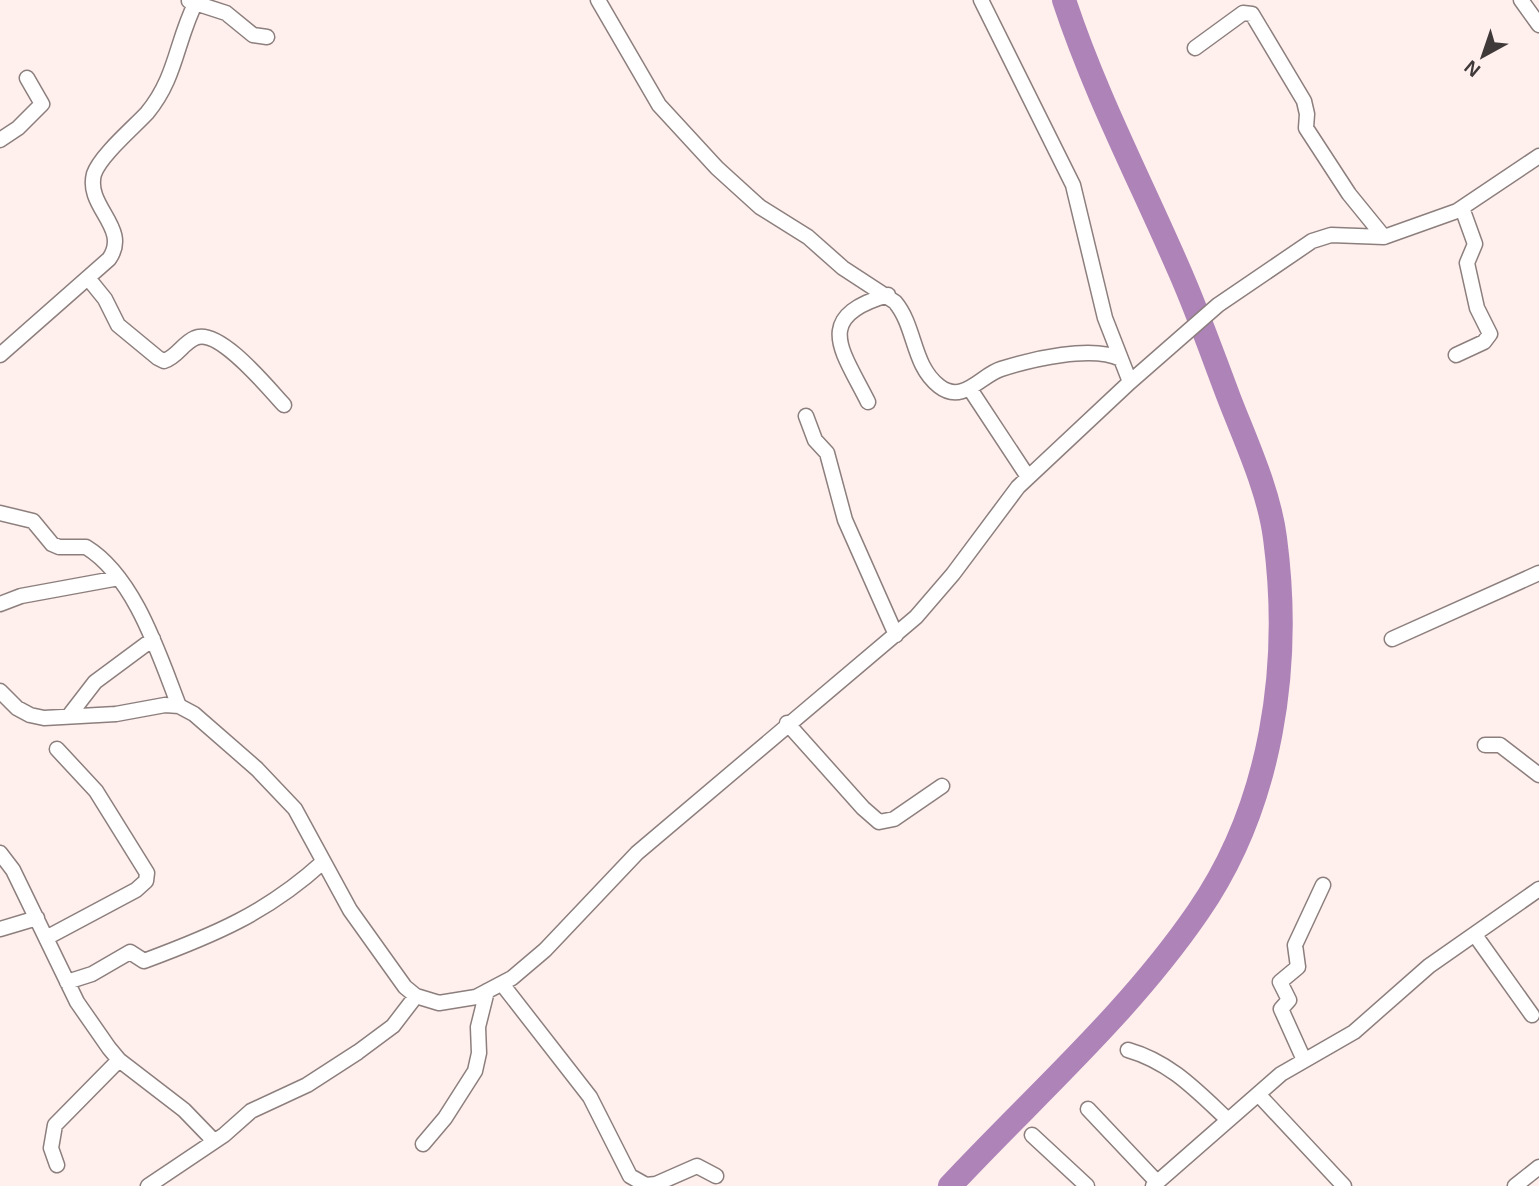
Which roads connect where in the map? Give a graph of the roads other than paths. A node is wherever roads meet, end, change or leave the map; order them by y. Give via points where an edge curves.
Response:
1 (598, 0) edge
2 (981, 0) edge
3 (1521, 0) edge
4 (193, 2) edge
5 (1539, 25) edge
6 (267, 37) dead end
7 (1195, 48) dead end
8 (27, 78) dead end
9 (0, 140) edge
10 (1539, 156) edge
11 (1462, 208) junction
12 (1384, 237) junction
13 (88, 278) junction
14 (888, 295) junction
15 (2, 346) edge
16 (1456, 355) dead end
17 (1121, 359) junction
18 (1130, 382) junction
19 (970, 389) junction
20 (868, 402) dead end
21 (284, 405) dead end
22 (806, 416) dead end
23 (1028, 477) junction
24 (0, 513) edge
25 (1539, 573) edge
26 (119, 578) junction
27 (0, 604) edge
28 (896, 635) junction
29 (152, 639) junction
30 (1392, 639) dead end
31 (0, 691) edge
32 (179, 706) junction
33 (68, 717) junction
34 (788, 723) junction
35 (1485, 745) dead end
36 (57, 749) dead end
37 (1539, 775) edge
38 (942, 786) dead end
39 (0, 853) edge
40 (323, 862) junction
41 (1323, 885) dead end
42 (1539, 889) edge
43 (37, 918) junction
44 (0, 929) edge
45 (1475, 935) junction
46 (46, 938) junction
47 (67, 982) junction
48 (502, 984) junction
49 (487, 991) junction
50 (416, 996) junction
51 (1532, 1015) dead end
52 (1128, 1050) dead end
53 (119, 1060) junction
54 (1304, 1060) junction
55 (1258, 1094) junction
56 (1088, 1109) dead end
57 (1228, 1120) junction
58 (1032, 1135) dead end
59 (214, 1141) junction
60 (423, 1144) dead end
61 (57, 1164) dead end
62 (1539, 1167) edge
63 (716, 1176) dead end
64 (1155, 1184) edge
65 (148, 1186) edge
66 (1087, 1186) edge
67 (1344, 1186) edge
68 (1515, 1186) edge

1 - 14 street via 659,105 717,168 760,207 808,237 842,268
2 - 17 street via 1073,186 1098,296
3 - 5 street
4 - 6 street via 226,13 253,35
4 - 13 street via 175,69 163,91 94,175 94,189 117,237 116,249
7 - 12 street via 1243,13 1252,14 1300,93 1307,109 1306,128
8 - 9 street via 42,104
10 - 11 street
11 - 12 street
11 - 16 street via 1475,244 1466,263 1477,308 1490,334 1484,342
12 - 18 street via 1338,234 1312,241 1218,305
13 - 15 street
13 - 21 street via 118,326 158,358 170,359 193,339 214,338
14 - 19 street via 902,313 930,377 948,391
14 - 20 street via 849,311 841,327 841,349
17 - 18 street
17 - 19 street via 1092,351 1020,363 995,371
18 - 23 street
19 - 23 street
22 - 28 street via 815,440 827,453 845,520
23 - 28 street via 932,599
24 - 26 street via 33,520 59,547 86,547
25 - 30 street
26 - 27 street via 20,596
26 - 29 street
28 - 34 street
29 - 32 street
29 - 33 street via 95,682
31 - 33 street via 30,715
32 - 33 street
32 - 40 street via 237,750 279,790 304,823
34 - 38 street via 879,822 894,819
34 - 48 street via 637,853 545,950
35 - 37 street via 1500,745
36 - 46 street via 96,790 147,873 146,881 136,890
39 - 43 street
40 - 47 street via 236,925 144,961 130,952 92,974
40 - 50 street via 369,939
41 - 54 street via 1295,945 1298,968 1280,982 1289,999 1281,1009
42 - 45 street
43 - 44 street
43 - 46 street
45 - 51 street
45 - 54 street via 1429,966 1366,1023
46 - 47 street
47 - 53 street
48 - 49 street
48 - 63 street via 590,1097 630,1176 646,1185 656,1184 697,1166
49 - 50 street via 439,1003
49 - 60 street via 478,1027 475,1071
50 - 59 street via 379,1037 307,1085 251,1111
52 - 57 street via 1171,1069
53 - 59 street via 177,1103
53 - 61 street via 55,1125 51,1148
54 - 55 street
55 - 57 street
55 - 67 street
56 - 64 street
57 - 64 street
58 - 66 street
59 - 65 street
62 - 68 street

